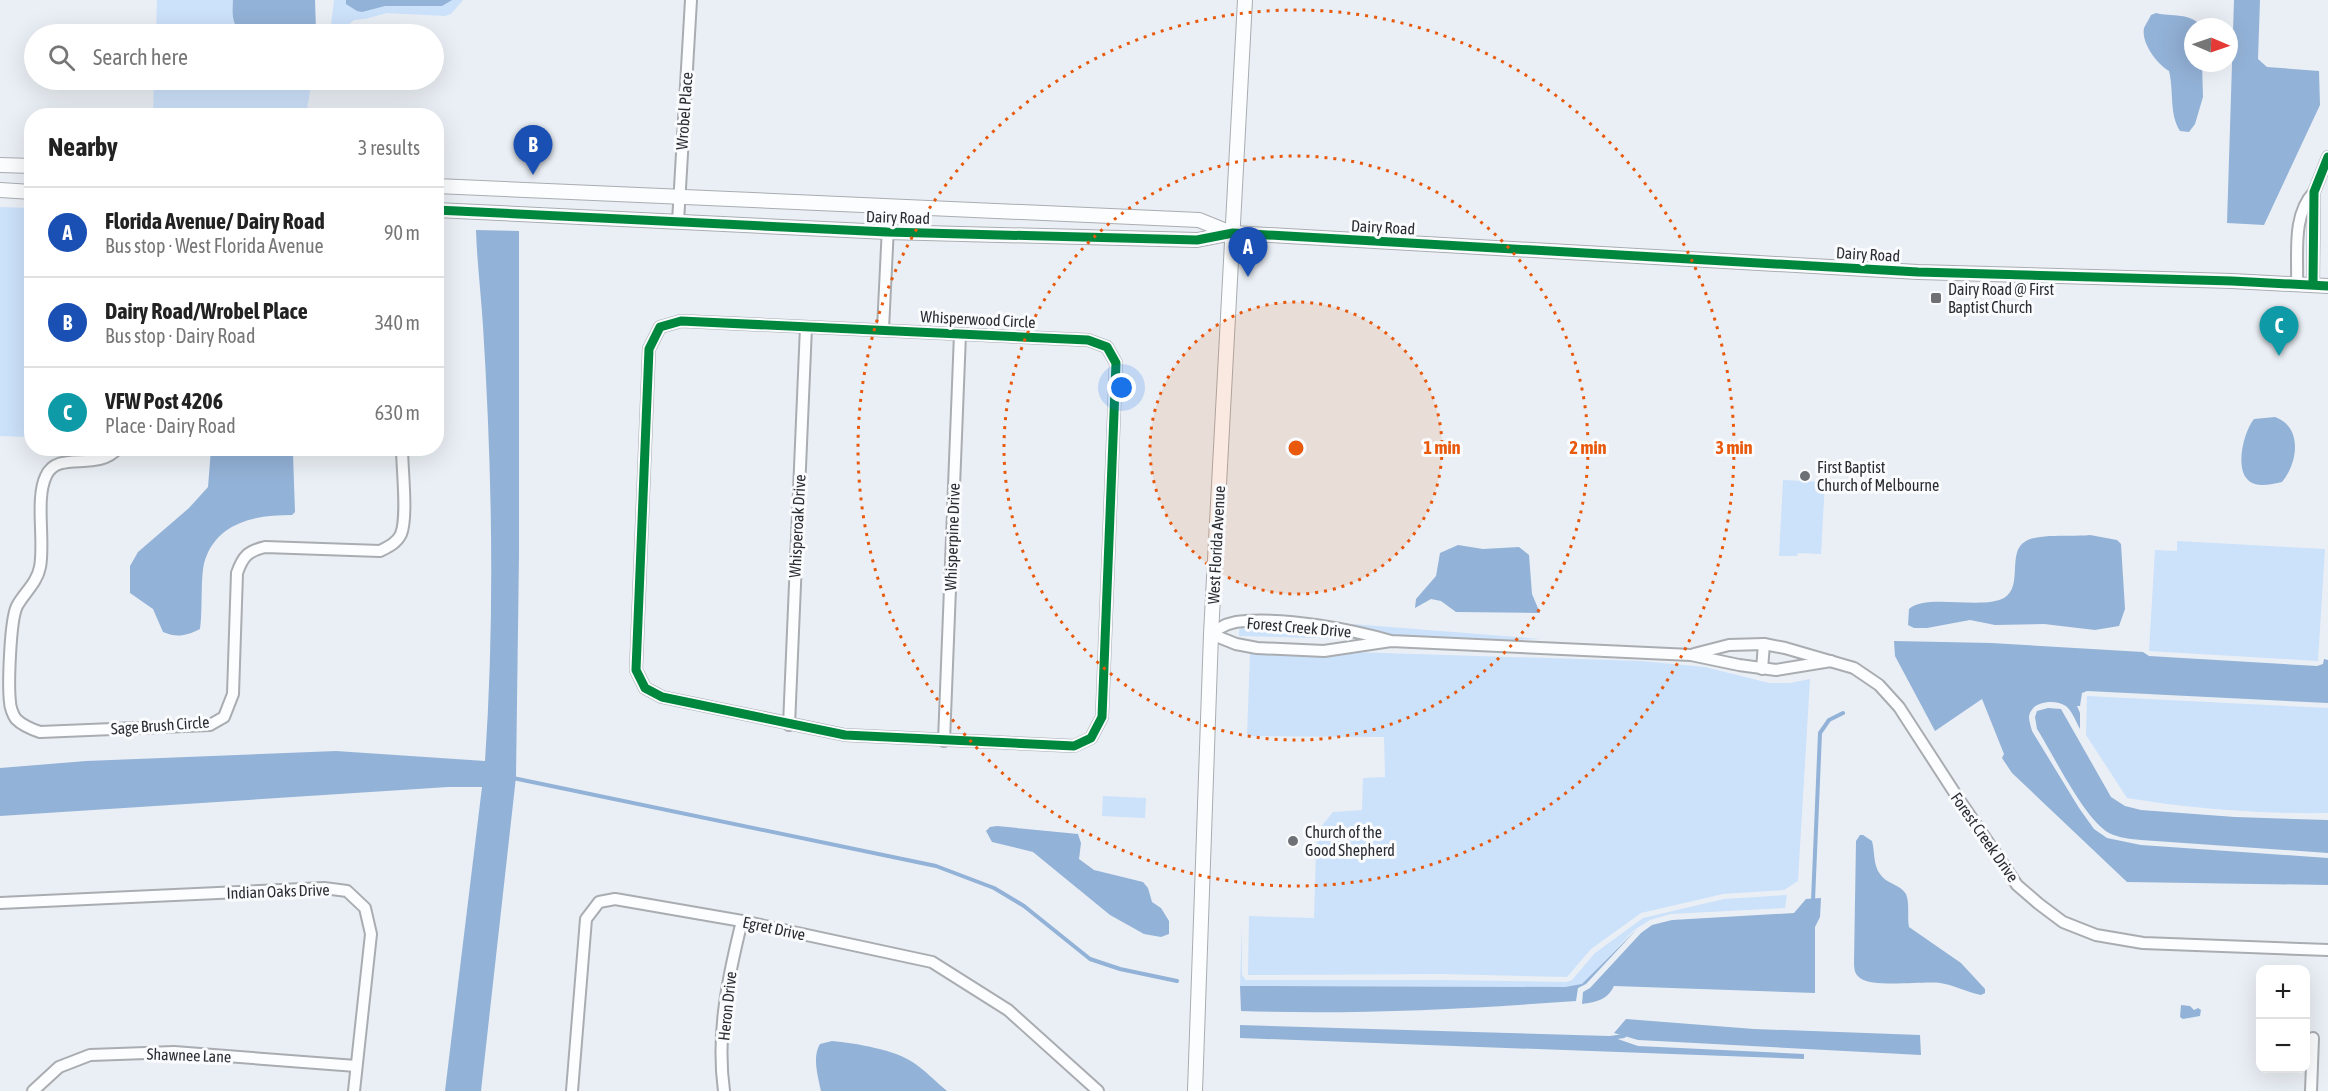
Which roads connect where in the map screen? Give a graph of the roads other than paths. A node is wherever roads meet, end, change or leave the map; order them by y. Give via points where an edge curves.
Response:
1 (691, 0) edge
2 (1245, 0) edge
3 (2328, 157) edge
4 (0, 165) edge
5 (24, 166) edge
6 (444, 186) edge
7 (0, 190) edge
8 (24, 192) edge
9 (2314, 192) junction
10 (679, 197) junction
11 (889, 206) junction
12 (444, 210) edge
13 (678, 222) junction
14 (887, 232) junction
15 (1233, 233) junction
16 (2297, 284) junction
17 (2313, 285) junction
18 (2328, 286) edge
19 (806, 327) junction
20 (883, 329) junction
21 (960, 334) junction
22 (110, 456) edge
23 (402, 456) edge
24 (1211, 634) junction
25 (1391, 642) junction
26 (1764, 644) junction
27 (1691, 655) junction
28 (1830, 661) junction
29 (1762, 669) junction
30 (789, 725) junction
31 (944, 741) junction
32 (0, 903) edge
33 (742, 921) junction
34 (2328, 950) edge
35 (2313, 1038) dead end
36 (356, 1066) junction
37 (33, 1091) edge
38 (354, 1091) edge
39 (572, 1091) edge
40 (724, 1091) edge
41 (1098, 1091) edge
42 (1195, 1091) edge
43 (2311, 1091) edge

1 - 10 street, Wrobel Place
2 - 15 street, West Florida Avenue
3 - 9 street
4 - 5 street
6 - 10 street, Dairy Road
7 - 8 street
9 - 16 street via 2302,208 2299,220
9 - 17 street
10 - 11 street, Dairy Road
10 - 13 street, Wrobel Place
11 - 14 street
11 - 15 street, Dairy Road via 1199,220
12 - 13 street, Dairy Road
13 - 14 street, Dairy Road
14 - 15 street, Dairy Road via 1197,240
14 - 20 street
15 - 16 street, Dairy Road via 1918,272
15 - 24 street, West Florida Avenue
16 - 17 street, Dairy Road
17 - 18 street, Dairy Road
19 - 20 street, Whisperwood Circle
19 - 30 street, Whisperoak Drive
19 - 30 street, Whisperwood Circle via 681,321 660,327 649,348 636,670 645,688 662,697
20 - 21 street, Whisperwood Circle
21 - 31 street, Whisperpine Drive
21 - 31 street, Whisperwood Circle via 1088,340 1107,347 1116,363 1115,399 1102,717 1091,738 1074,746
22 - 23 street, Sage Brush Circle via 68,461 46,476 37,579 16,608 12,622 10,703 15,718 40,732 210,724 224,717 233,694 237,573 242,559 265,547 380,551 394,543 404,520
24 - 25 street, Forest Creek Drive via 1257,648 1324,651
24 - 25 street, Forest Creek Drive via 1222,626 1244,621 1290,623 1363,633
24 - 42 street, West Florida Avenue
25 - 27 street, Forest Creek Drive
26 - 27 street, Forest Creek Drive via 1729,645
26 - 28 street, Forest Creek Drive
26 - 29 street
27 - 29 street, Forest Creek Drive
28 - 29 street, Forest Creek Drive
28 - 34 street, Forest Creek Drive via 1854,668 1880,685 1899,707 2017,885 2063,922 2097,935 2143,943
30 - 31 street, Whisperwood Circle via 845,735
32 - 36 street, Indian Oaks Drive via 324,888 347,891 365,908 371,934
33 - 39 street, Egret Drive via 639,902 599,902 586,919
33 - 40 street, Heron Drive via 722,1023
33 - 41 street, Egret Drive via 932,962 1008,1010
35 - 43 street
36 - 37 street, Shawnee Lane via 174,1052 90,1054 59,1067
36 - 38 street, Indian Oaks Drive

